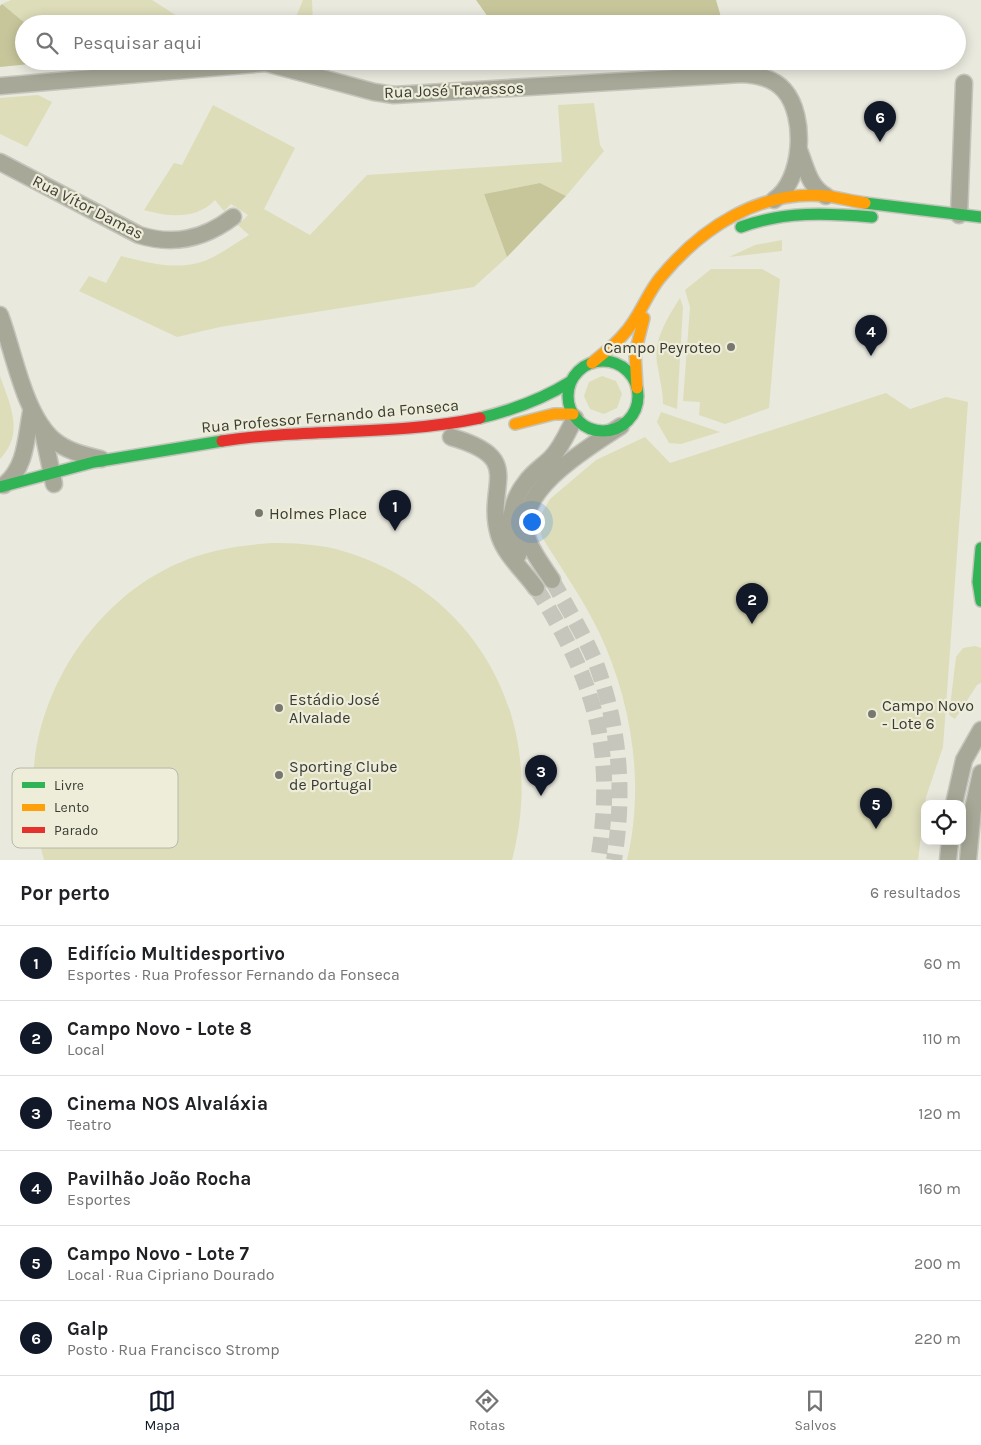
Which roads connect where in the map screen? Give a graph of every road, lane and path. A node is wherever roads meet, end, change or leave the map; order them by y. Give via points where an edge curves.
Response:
1 (185, 70) edge
2 (292, 70) edge
3 (964, 83) dead end
4 (0, 86) edge
5 (799, 150) junction
6 (0, 162) edge
7 (809, 176) junction
8 (806, 196) junction
9 (826, 196) junction
10 (774, 200) junction
11 (959, 215) junction
12 (233, 216) dead end
13 (766, 218) junction
14 (882, 218) dead end
15 (981, 218) edge
16 (902, 220) dead end
17 (981, 226) edge
18 (0, 314) edge
19 (592, 363) junction
20 (570, 382) junction
21 (637, 388) junction
22 (31, 412) junction
23 (574, 416) junction
24 (42, 425) junction
25 (504, 426) dead end
26 (621, 426) junction
27 (476, 433) dead end
28 (446, 438) joint
29 (386, 442) dead end
30 (261, 448) dead end
31 (234, 452) dead end
32 (104, 466) junction
33 (86, 476) dead end
34 (53, 478) junction
35 (1, 490) edge
36 (981, 548) edge
37 (526, 575) junction
38 (552, 580) tunnel mouth
39 (536, 588) tunnel mouth
40 (981, 601) edge
41 (981, 730) edge
42 (981, 773) edge
43 (955, 800) edge
44 (950, 845) edge
45 (948, 860) edge
46 (968, 860) edge

1 - 4 street, Rua José Travassos
2 - 5 street, Rua José Travassos via 394,95 758,75 772,80 792,101
3 - 11 street
5 - 7 street, Rua José Travassos
5 - 10 street, Rua José Travassos via 788,185
6 - 12 street, Rua Vítor Damas via 151,238 187,239 211,231
7 - 8 street
7 - 9 street, Rua José Travassos via 816,189
8 - 9 street
8 - 10 street
8 - 13 street via 790,209
9 - 11 street
10 - 19 street via 722,221 692,243 659,279 624,335
11 - 15 street
13 - 14 street via 808,213
13 - 21 street via 707,245 686,261 666,283 645,315 636,340
16 - 17 street
18 - 22 street
19 - 20 street via 579,370
19 - 21 street via 615,363 625,369
20 - 23 street via 569,404
20 - 32 street, Rua Professor Fernando da Fonseca via 534,404 461,421 217,441
21 - 26 street via 635,410
22 - 24 street
22 - 35 street via 22,460 16,474
23 - 25 street via 554,414
23 - 26 street via 585,426 596,430
23 - 37 street via 552,458 526,482 513,507 511,534
24 - 32 street via 54,441
24 - 34 street
26 - 38 street via 578,456 542,487 531,501 526,516 526,533
27 - 28 street, Rua Professor Fernando da Fonseca
28 - 37 street via 476,444 495,463 498,470 496,523 504,548
29 - 30 street, Rua Professor Fernando da Fonseca
31 - 32 street, Rua Professor Fernando da Fonseca
32 - 34 street, Rua Professor Fernando da Fonseca
33 - 34 street, Rua Professor Fernando da Fonseca
34 - 35 street, Rua Professor Fernando da Fonseca
36 - 40 street via 978,582
37 - 39 street
41 - 43 street via 959,773
42 - 46 street
44 - 45 street

